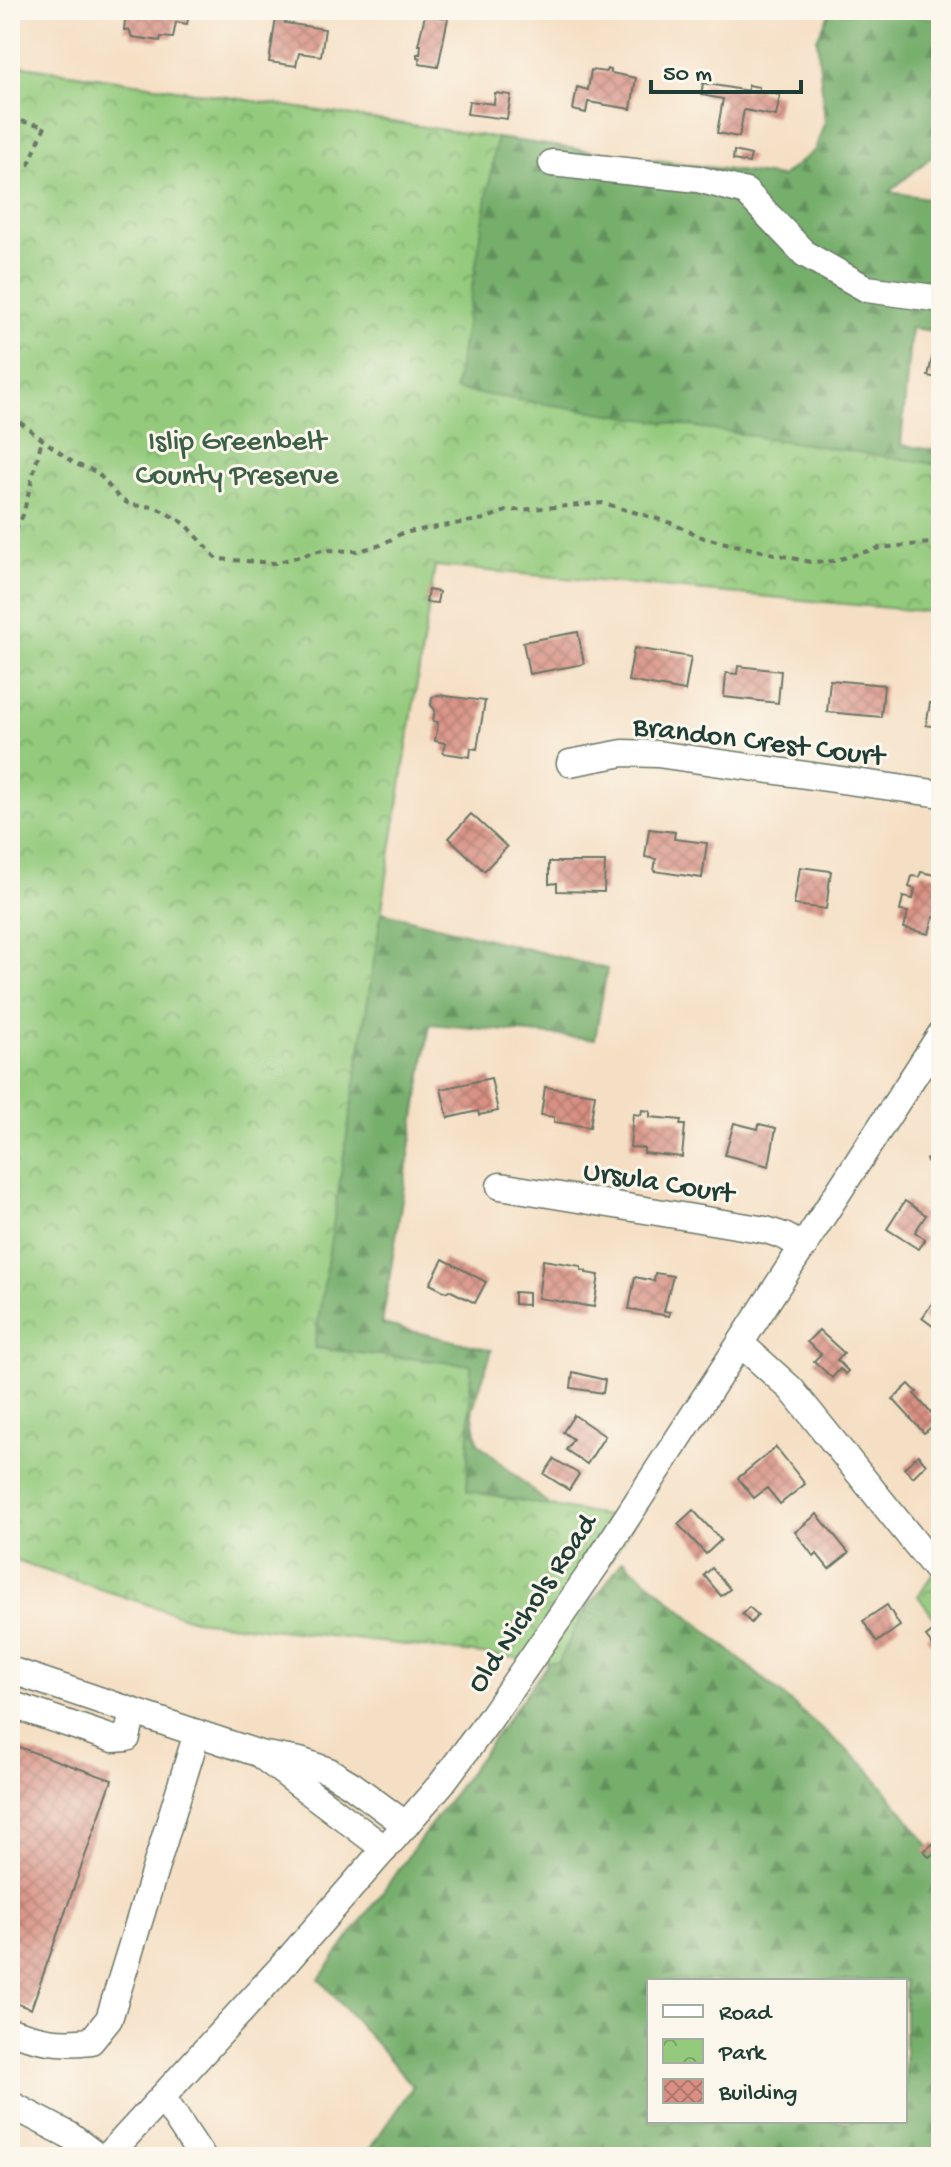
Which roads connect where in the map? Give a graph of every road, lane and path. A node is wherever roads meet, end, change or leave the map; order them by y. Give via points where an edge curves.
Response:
1 (10, 119) edge
2 (552, 163) dead end
3 (10, 164) edge
4 (941, 299) edge
5 (10, 415) edge
6 (42, 439) junction
7 (10, 541) edge
8 (941, 542) edge
9 (570, 763) dead end
10 (941, 794) edge
11 (941, 1034) edge
12 (500, 1186) dead end
13 (804, 1247) junction
14 (741, 1344) junction
15 (941, 1575) edge
16 (10, 1670) edge
17 (10, 1704) edge
18 (133, 1712) junction
19 (197, 1733) junction
20 (260, 1754) junction
21 (406, 1825) junction
22 (385, 1849) junction
23 (10, 2031) edge
24 (163, 2098) junction
25 (10, 2104) edge
26 (98, 2157) edge
27 (107, 2157) edge
28 (202, 2157) edge

1 - 3 path via 45,126 29,164
2 - 4 street via 698,179 746,192 805,254 867,289
5 - 6 path
6 - 7 path via 23,515
6 - 8 path via 75,464 97,472 120,499 155,507 186,524 217,559 275,563 322,550 358,551 402,533 506,511 603,503 704,538 810,562
9 - 10 street, Brandon Crest Court via 623,753 657,754
11 - 13 street, Old Nichols Road
12 - 13 street, Ursula Court via 766,1230
13 - 14 street, Old Nichols Road
14 - 15 street via 791,1389
14 - 21 street, Old Nichols Road via 516,1682
16 - 18 street
17 - 18 street via 113,1739 127,1738
18 - 19 street
19 - 20 street
19 - 23 street via 109,2019 91,2041 62,2044
20 - 21 street via 329,1771
20 - 22 street
21 - 22 street, Old Nichols Road
22 - 24 street, Old Nichols Road
24 - 27 street, Old Nichols Road
24 - 28 street
25 - 26 street via 62,2130

